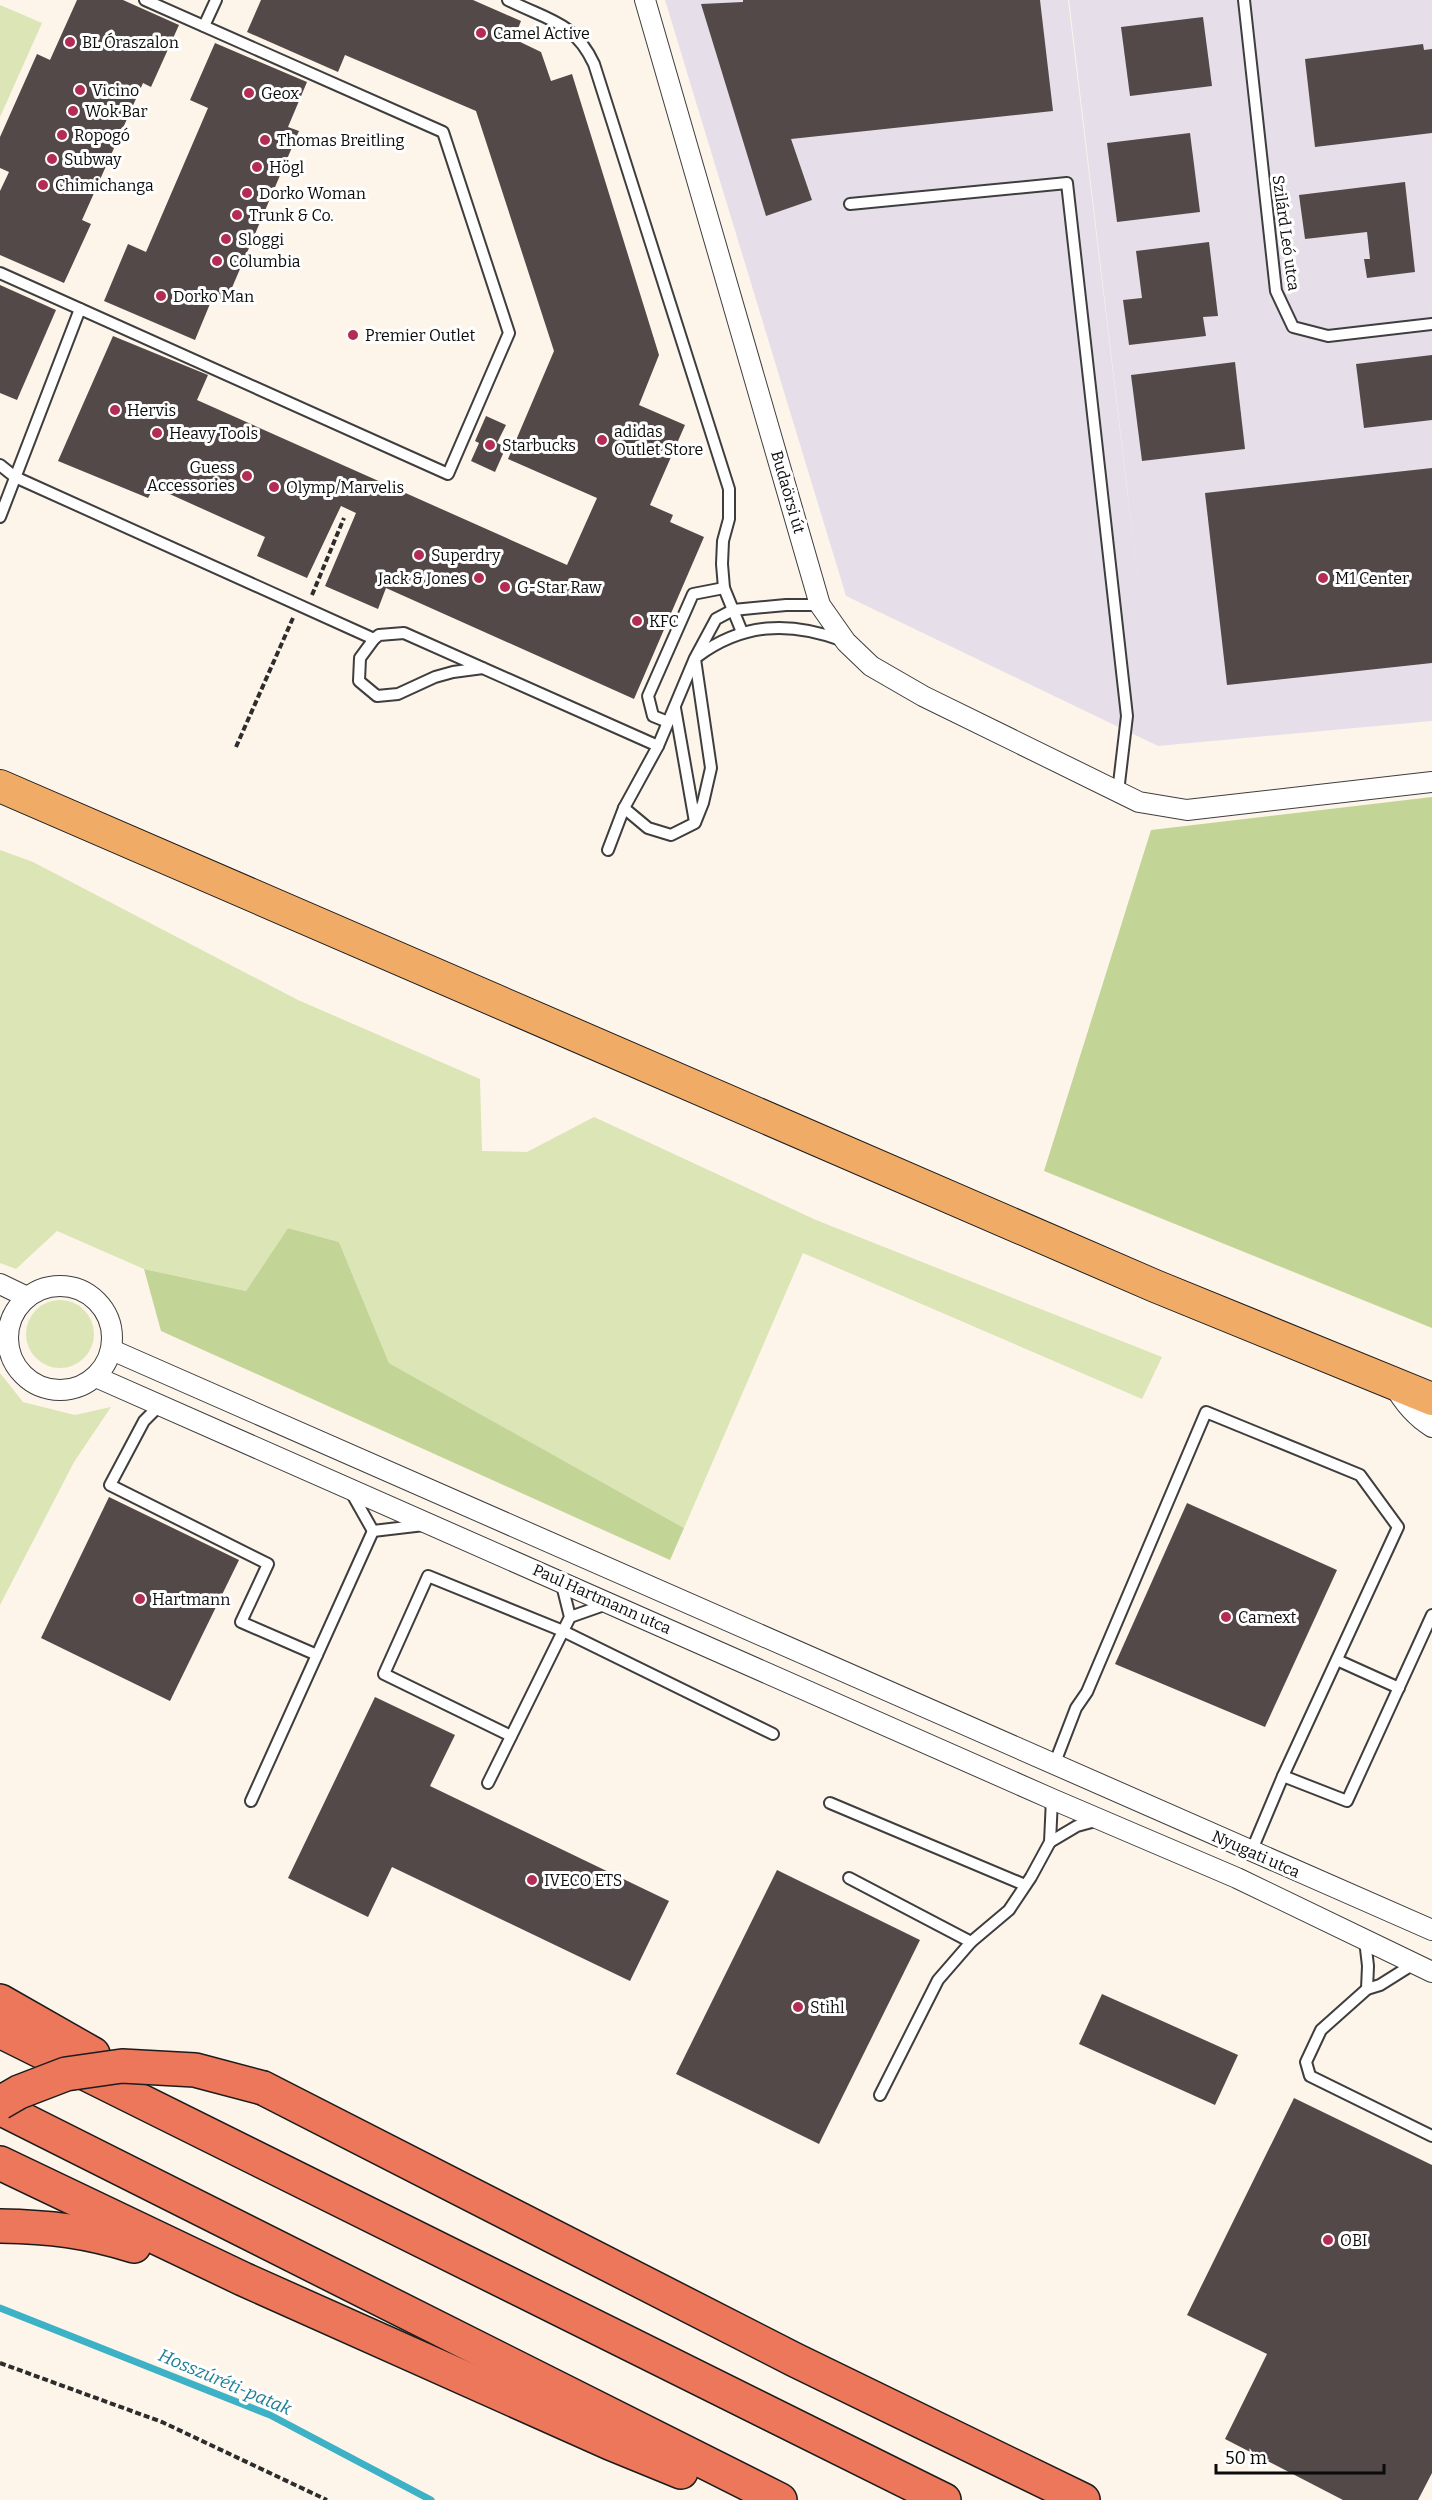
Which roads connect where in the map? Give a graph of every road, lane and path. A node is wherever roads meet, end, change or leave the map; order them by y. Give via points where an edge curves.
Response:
1 (145, 0) edge
2 (216, 0) edge
3 (508, 0) edge
4 (645, 0) edge
5 (1244, 0) edge
6 (204, 26) junction
7 (850, 204) dead end
8 (0, 273) edge
9 (80, 309) junction
10 (1432, 324) edge
11 (0, 465) edge
12 (15, 477) junction
13 (0, 517) edge
14 (344, 518) dead end
15 (724, 588) junction
16 (820, 605) junction
17 (306, 608) junction
18 (733, 610) junction
19 (742, 632) junction
20 (374, 639) junction
21 (846, 642) junction
22 (695, 658) junction
23 (483, 668) junction
24 (675, 706) junction
25 (668, 722) junction
26 (658, 746) junction
27 (236, 747) dead end
28 (1432, 782) edge
29 (0, 786) edge
30 (1118, 792) junction
31 (624, 807) junction
32 (695, 822) junction
33 (608, 850) dead end
34 (0, 1284) edge
35 (27, 1297) junction
36 (4, 1328) edge
37 (112, 1350) junction
38 (96, 1377) junction
39 (1393, 1384) junction
40 (1432, 1399) edge
41 (160, 1405) junction
42 (1432, 1427) edge
43 (350, 1489) junction
44 (428, 1524) junction
45 (374, 1531) junction
46 (561, 1581) junction
47 (611, 1603) junction
48 (1432, 1615) edge
49 (570, 1617) junction
50 (563, 1631) junction
51 (317, 1654) junction
52 (1337, 1660) junction
53 (1399, 1688) junction
54 (773, 1734) dead end
55 (511, 1736) junction
56 (1054, 1765) junction
57 (1283, 1776) junction
58 (1081, 1777) joint
59 (488, 1783) dead end
60 (1052, 1798) junction
61 (251, 1801) dead end
62 (830, 1803) dead end
63 (1104, 1820) junction
64 (1050, 1842) junction
65 (1251, 1852) junction
66 (849, 1878) dead end
67 (1025, 1885) junction
68 (1432, 1930) edge
69 (1365, 1940) junction
70 (970, 1942) junction
71 (1424, 1968) edge
72 (1367, 1989) junction
73 (0, 2001) edge
74 (0, 2031) edge
75 (880, 2095) dead end
76 (0, 2103) edge
77 (0, 2108) edge
78 (1432, 2136) edge
79 (227, 2142) junction
80 (0, 2163) edge
81 (0, 2226) edge
82 (243, 2279) junction
83 (0, 2363) edge
84 (327, 2500) edge
85 (753, 2500) edge
86 (780, 2500) edge
87 (944, 2500) edge
88 (1083, 2500) edge

1 - 6 lane
2 - 6 lane
3 - 15 lane via 574,33 594,64 729,489 729,519 723,541
4 - 16 street, Budaörsi út
5 - 10 lane, Szilárd Leó utca via 1276,291 1293,327 1328,336
6 - 9 lane via 443,132 509,333 448,474
7 - 30 lane via 1067,183 1127,716
8 - 9 lane
9 - 12 lane
11 - 12 lane
12 - 13 lane
12 - 17 lane
14 - 17 path
15 - 18 lane
15 - 25 lane via 693,594 648,696 653,716
16 - 18 lane
16 - 21 street, Budaörsi út
17 - 20 lane
17 - 27 path via 294,615
18 - 19 lane
18 - 22 lane via 716,619
19 - 21 lane via 780,627 819,632
19 - 22 lane
20 - 23 lane via 404,633
20 - 23 lane via 360,658 359,681 376,696 398,694 453,672
21 - 30 street, Budaörsi út via 871,666 923,696
22 - 24 lane
22 - 32 lane via 711,768
23 - 26 lane
24 - 25 lane
24 - 32 lane
25 - 26 lane
26 - 31 lane
28 - 30 street, Budaörsi út via 1187,810 1139,802
29 - 39 main road via 1144,1281
31 - 32 lane via 648,828 671,834
31 - 33 lane
34 - 35 street
35 - 36 street
35 - 37 street via 57,1285 86,1291 100,1303 112,1324
36 - 38 street via 14,1364 32,1382 54,1390 72,1389
37 - 38 street
37 - 56 street, Paul Hartmann utca
38 - 41 street, Paul Hartmann utca
39 - 40 main road
39 - 42 street via 1419,1419
41 - 43 street, Paul Hartmann utca
41 - 51 lane via 144,1421 110,1485 268,1564 241,1622
43 - 44 street, Paul Hartmann utca
43 - 45 lane
44 - 45 lane
44 - 46 street, Paul Hartmann utca
45 - 51 lane
46 - 47 street, Paul Hartmann utca
46 - 49 lane
47 - 49 lane
47 - 60 street, Paul Hartmann utca
48 - 53 lane
49 - 50 lane
50 - 54 lane
50 - 55 lane
50 - 55 lane via 428,1576 384,1674
51 - 61 lane
52 - 53 lane
52 - 56 lane via 1398,1527 1360,1475 1206,1412
52 - 57 lane
53 - 57 lane via 1347,1801
55 - 59 lane
56 - 58 street, Paul Hartmann utca
57 - 65 lane
58 - 65 street, Nyugati utca
60 - 63 street, Paul Hartmann utca
60 - 64 lane
62 - 67 lane
63 - 64 lane via 1077,1826
63 - 69 street, Nyugati utca
64 - 67 lane
65 - 68 street, Nyugati utca
66 - 70 lane
67 - 70 lane via 1009,1910
69 - 71 street, Nyugati utca
69 - 72 lane
70 - 75 lane via 938,1980
71 - 72 lane
72 - 78 lane via 1321,2030 1306,2061 1310,2076
73 - 79 highway via 137,2079
74 - 79 highway
76 - 88 highway, bridge via 66,2074 122,2066 195,2070 263,2088 795,2360
77 - 86 highway
79 - 87 highway
80 - 82 highway
81 - 82 highway via 93,2233
82 - 85 highway via 610,2443
83 - 84 path via 162,2422

